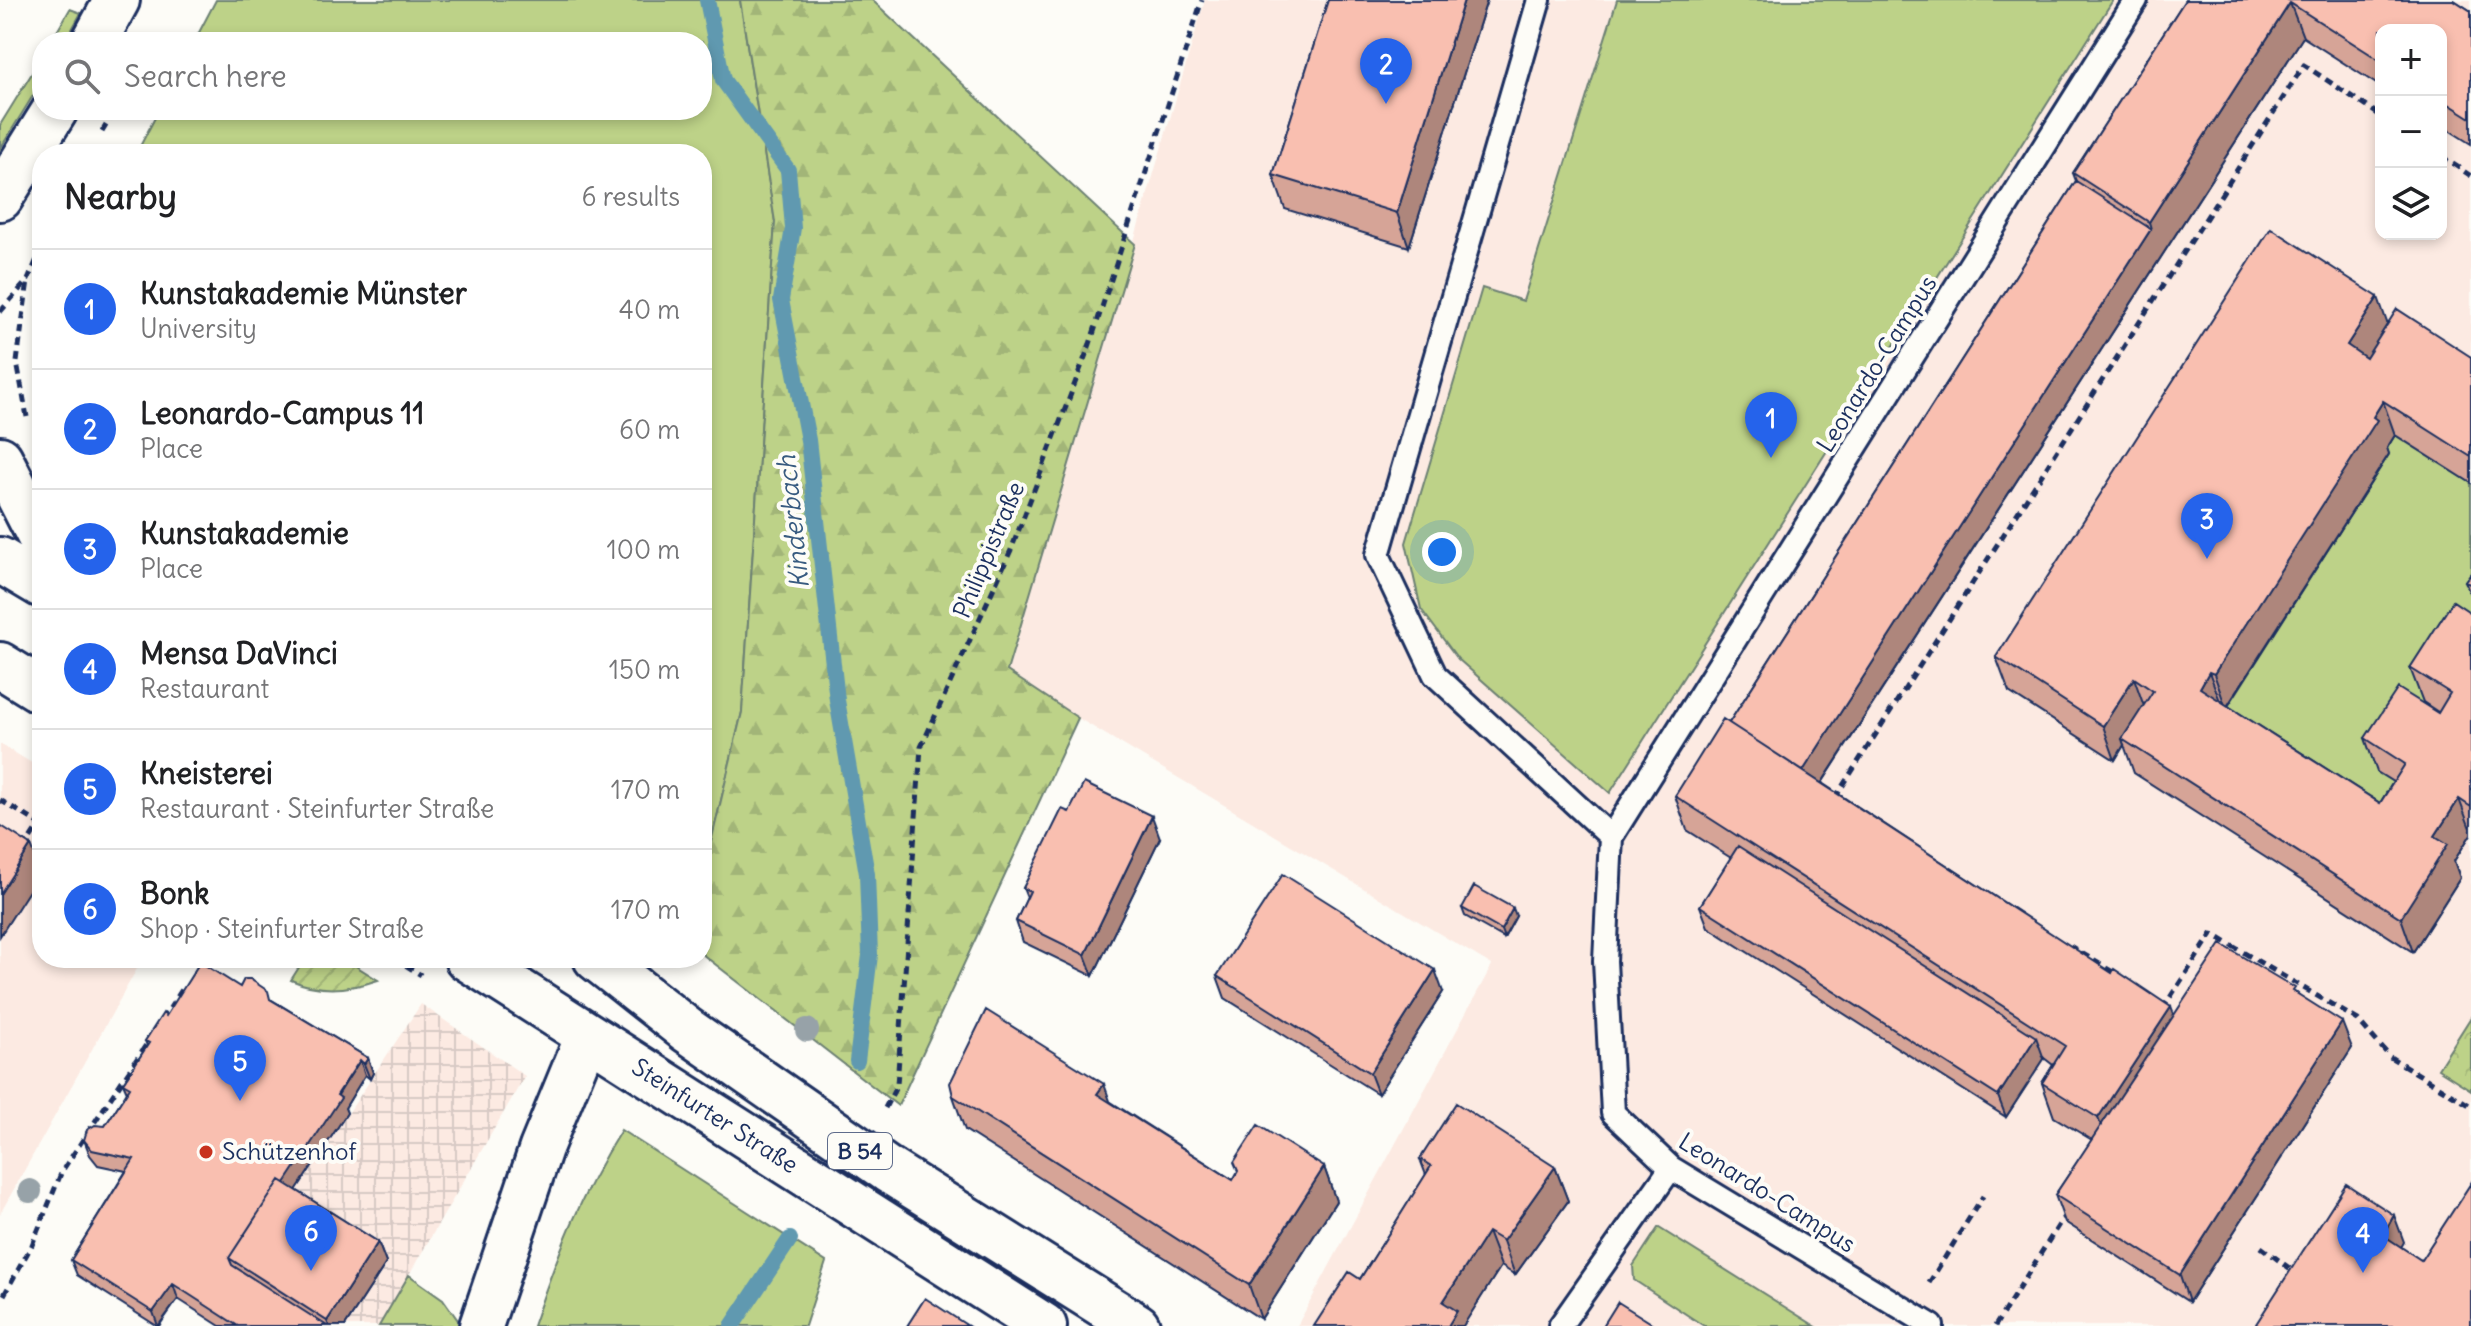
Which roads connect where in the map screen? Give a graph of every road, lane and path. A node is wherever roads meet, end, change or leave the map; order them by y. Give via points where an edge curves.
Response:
1 (117, 0) edge
2 (1202, 0) edge
3 (1539, 0) edge
4 (2136, 0) edge
5 (99, 32) edge
6 (2375, 112) edge
7 (49, 120) edge
8 (34, 144) edge
9 (32, 147) edge
10 (2447, 160) edge
11 (2471, 176) edge
12 (0, 198) edge
13 (32, 271) edge
14 (28, 280) junction
15 (0, 312) edge
16 (27, 417) dead end
17 (0, 459) edge
18 (32, 521) edge
19 (0, 560) edge
20 (32, 579) edge
21 (0, 800) edge
22 (1848, 806) edge
23 (32, 819) edge
24 (13, 836) edge
25 (32, 836) edge
26 (1611, 837) junction
27 (2059, 939) edge
28 (482, 968) edge
29 (609, 968) edge
30 (2125, 980) edge
31 (186, 984) edge
32 (2152, 997) edge
33 (2165, 1005) junction
34 (2170, 1016) edge
35 (587, 1036) junction
36 (151, 1037) junction
37 (159, 1042) edge
38 (2471, 1106) edge
39 (884, 1111) dead end
40 (1671, 1168) junction
41 (1983, 1196) dead end
42 (2066, 1214) edge
43 (2261, 1247) dead end
44 (2302, 1278) edge
45 (4, 1295) dead end
46 (1910, 1313) junction
47 (481, 1326) edge
48 (1044, 1326) edge
49 (1137, 1326) edge
50 (1560, 1326) edge
51 (1932, 1326) edge
52 (1995, 1326) edge

1 - 5 main road
2 - 39 path, Philippistraße via 1090,344 1011,550 921,747 897,1085
3 - 26 lane via 1378,555 1435,675
4 - 26 lane, Leonardo-Campus
6 - 22 path via 2304,65 1835,798
7 - 8 main road
9 - 12 main road
10 - 11 path
13 - 14 path
14 - 15 path
14 - 16 path via 17,362
17 - 18 main road
19 - 20 main road
21 - 23 path
24 - 25 path via 27,844
26 - 40 lane, Leonardo-Campus via 1605,961 1613,1113
27 - 30 path
28 - 35 main road, Steinfurter Straße / B 54
29 - 49 main road, B 54 via 687,1030 888,1170
31 - 36 path
32 - 33 path
33 - 34 path
33 - 38 path via 2212,934 2358,1020 2390,1057
35 - 47 street via 541,1148
35 - 48 main road, Steinfurter Straße / B 54
36 - 37 path
36 - 45 path via 62,1171 32,1245
40 - 46 lane, Leonardo-Campus
40 - 50 lane
41 - 46 path
42 - 52 path
43 - 44 path
46 - 51 lane, Leonardo-Campus

